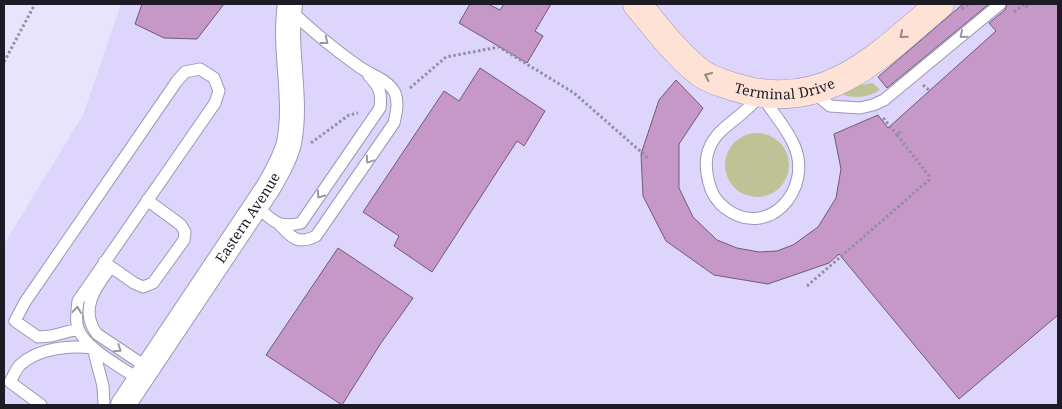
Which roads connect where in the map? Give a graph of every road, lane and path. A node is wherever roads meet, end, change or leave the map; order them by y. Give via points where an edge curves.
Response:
1 (35, 4) edge
2 (637, 4) edge
3 (940, 4) edge
4 (1000, 4) edge
5 (1024, 4) edge
6 (289, 6) edge
7 (1028, 8) dead end
8 (4, 62) edge
9 (360, 68) junction
10 (408, 90) dead end
11 (812, 91) junction
12 (761, 94) junction
13 (374, 116) junction
14 (901, 131) dead end
15 (289, 142) junction
16 (648, 158) dead end
17 (147, 200) junction
18 (256, 206) junction
19 (280, 225) junction
20 (107, 265) junction
21 (807, 286) dead end
22 (9, 320) edge
23 (78, 329) junction
24 (93, 348) junction
25 (144, 374) junction
26 (6, 384) edge
27 (41, 405) edge
28 (104, 405) edge
29 (123, 405) edge

1 - 8 path
12 -> 2 street, Terminal Drive via 703,75 678,52
3 -> 11 street, Terminal Drive via 870,63 844,79
4 -> 11 lane via 884,100 860,108 830,106
5 - 7 path
6 -> 9 lane via 307,26
6 - 15 street, Eastern Avenue via 287,40 292,108
9 - 13 lane via 377,85 382,96 380,108
9 -> 19 lane via 384,81 395,94 394,123 316,236 300,241
10 - 16 path via 446,57 499,47 574,93
11 - 12 street, Terminal Drive
12 - 12 lane via 720,131 709,149 706,170 711,190 721,204 734,215 750,219 780,209 798,182 799,164 794,146
13 - 15 path via 355,112 308,146
13 -> 19 lane via 301,223
14 - 21 path via 897,134 929,180
15 - 18 street, Eastern Avenue via 280,166
17 - 20 lane
17 - 20 lane via 181,225 185,232 184,240 153,283 143,287
17 - 22 lane via 219,91 214,78 200,69 185,72 177,81 31,294
18 - 19 lane
18 - 25 street, Eastern Avenue
23 -> 20 lane via 78,301
20 -> 25 lane via 89,309 91,327
22 - 23 lane via 38,337
23 - 24 lane
24 - 25 lane
24 - 26 lane via 79,346 35,355 19,366
24 - 28 lane via 103,386
25 - 29 street, Eastern Avenue
26 - 27 lane

